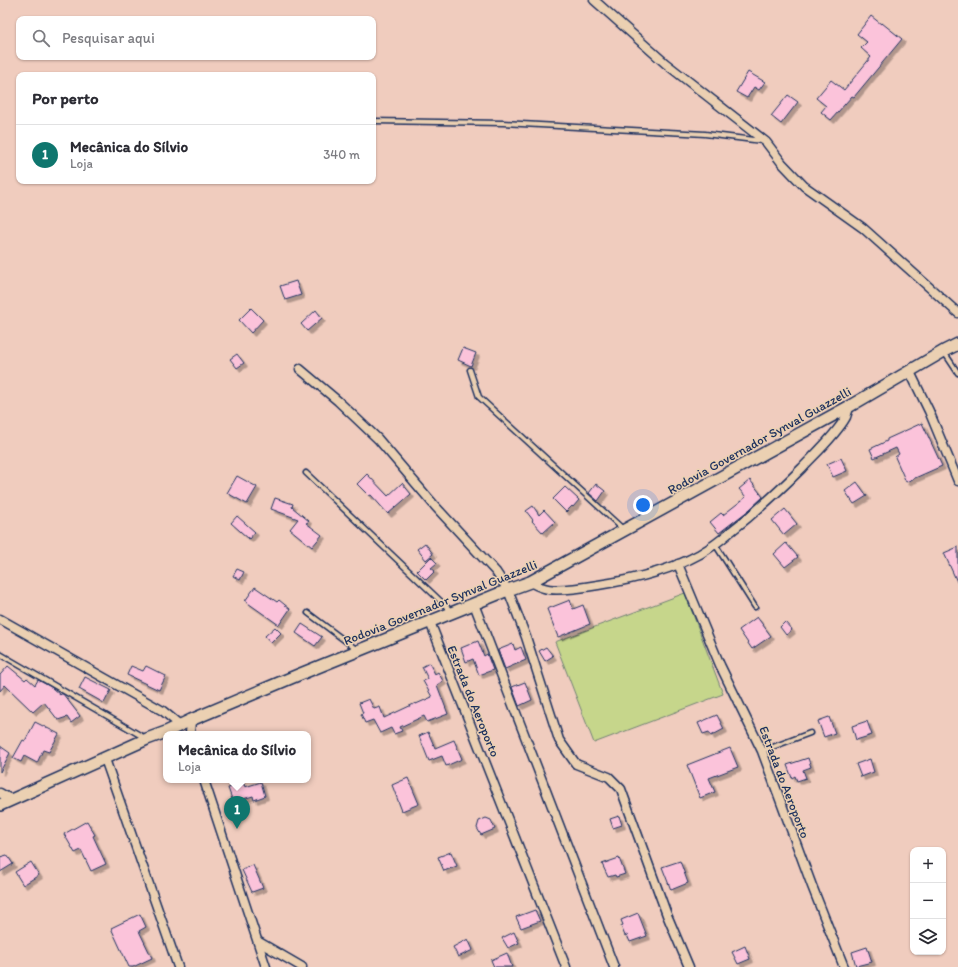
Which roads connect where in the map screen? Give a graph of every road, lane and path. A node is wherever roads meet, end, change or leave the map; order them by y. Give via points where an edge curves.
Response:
1 (594, 0) edge
2 (376, 121) edge
3 (766, 142) junction
4 (958, 313) edge
5 (958, 344) edge
6 (944, 352) junction
7 (300, 369) dead end
8 (470, 370) dead end
9 (910, 372) junction
10 (958, 373) edge
11 (850, 406) junction
12 (306, 473) dead end
13 (958, 481) edge
14 (624, 531) junction
15 (715, 544) junction
16 (678, 564) junction
17 (530, 582) junction
18 (508, 590) junction
19 (474, 604) junction
20 (755, 607) dead end
21 (308, 613) dead end
22 (452, 613) junction
23 (0, 619) edge
24 (430, 622) junction
25 (358, 651) junction
26 (0, 654) edge
27 (191, 720) junction
28 (180, 725) junction
29 (168, 731) edge
30 (190, 731) edge
31 (163, 733) edge
32 (810, 733) dead end
33 (147, 739) junction
34 (762, 751) junction
35 (105, 759) junction
36 (205, 783) edge
37 (0, 793) edge
38 (12, 800) junction
39 (0, 805) edge
40 (259, 942) junction
41 (178, 967) edge
42 (266, 967) edge
43 (302, 967) edge
44 (566, 967) edge
45 (614, 967) edge
46 (689, 967) edge
47 (844, 967) edge

1 - 3 street via 665,63
2 - 3 lane via 503,122 682,132
3 - 4 street via 804,186 863,228
5 - 6 main road, Rodovia Governador Synval Guazzelli
6 - 9 main road, Rodovia Governador Synval Guazzelli
6 - 10 lane
7 - 18 street via 378,439 496,572
8 - 14 lane via 479,397
9 - 11 main road, Rodovia Governador Synval Guazzelli
9 - 13 street
11 - 14 main road, Rodovia Governador Synval Guazzelli
11 - 15 street via 846,417 820,450 750,517
12 - 22 lane
14 - 17 main road, Rodovia Governador Synval Guazzelli
15 - 16 street
15 - 20 lane
16 - 17 street via 621,582 586,587 544,589
16 - 34 street, Estrada do Aeroporto via 720,665
17 - 18 main road, Rodovia Governador Synval Guazzelli
18 - 19 main road, Rodovia Governador Synval Guazzelli
18 - 46 street via 559,740 576,764 609,777 621,789
19 - 22 main road, Rodovia Governador Synval Guazzelli
19 - 45 street
21 - 25 lane
22 - 24 main road, Rodovia Governador Synval Guazzelli
23 - 28 street via 163,711
24 - 25 main road, Rodovia Governador Synval Guazzelli
24 - 44 street, Estrada do Aeroporto
25 - 27 main road, Rodovia Governador Synval Guazzelli
26 - 33 lane
27 - 28 main road, Rodovia Governador Synval Guazzelli
27 - 30 street
28 - 29 main road, Rodovia Governador Synval Guazzelli
31 - 33 main road, Rodovia Governador Synval Guazzelli
32 - 34 lane
33 - 35 main road, Rodovia Governador Synval Guazzelli
34 - 47 street, Estrada do Aeroporto
35 - 38 main road, Rodovia Governador Synval Guazzelli
35 - 41 street
36 - 40 street
37 - 38 street
38 - 39 main road, Rodovia Governador Synval Guazzelli
40 - 42 street
40 - 43 street

